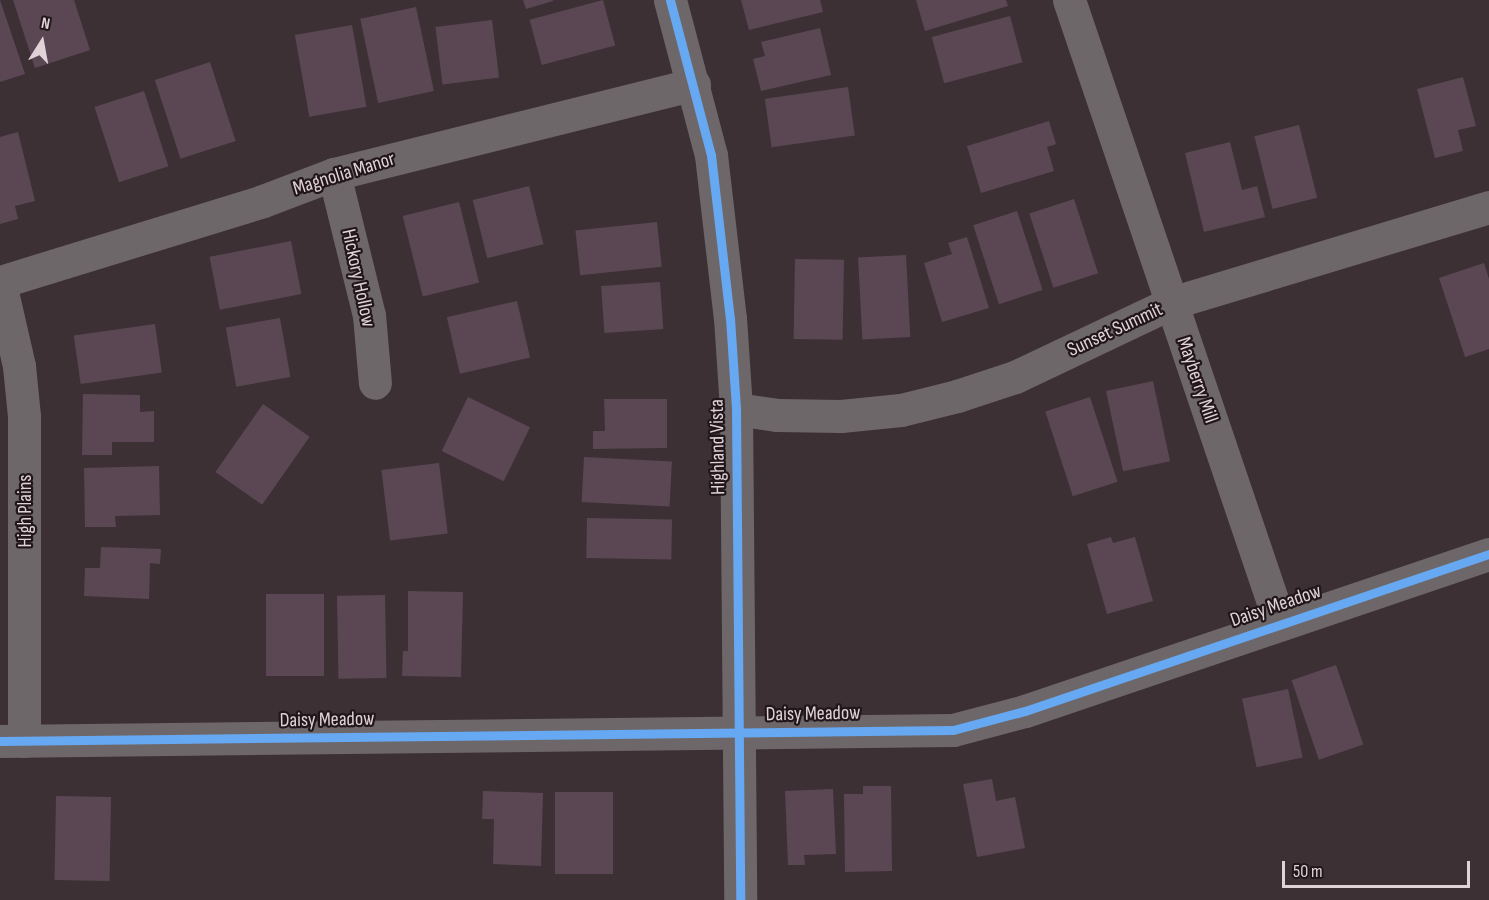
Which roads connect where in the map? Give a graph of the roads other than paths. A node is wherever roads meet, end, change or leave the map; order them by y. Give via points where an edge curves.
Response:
1 (670, 0) edge
2 (1069, 0) edge
3 (694, 84) junction
4 (334, 174) junction
5 (1489, 207) edge
6 (0, 282) edge
7 (1171, 303) junction
8 (375, 384) dead end
9 (736, 409) junction
10 (1489, 554) edge
11 (1280, 623) junction
12 (741, 733) junction
13 (12, 741) edge
14 (740, 900) edge

1 - 3 street, Highland Vista
2 - 7 street, Mayberry Mill
3 - 4 street, Magnolia Manor
3 - 9 street, Highland Vista via 711,155
4 - 6 street, Magnolia Manor via 263,201
4 - 8 street, Hickory Hollow via 369,315
5 - 7 street, Sunset Summit
6 - 13 street, High Plains via 19,366 24,417
7 - 9 street, Sunset Summit via 1015,377 901,410 842,416 777,415
7 - 11 street, Mayberry Mill
9 - 12 street, Highland Vista
10 - 11 street, Daisy Meadow
11 - 12 street, Daisy Meadow via 1016,714 953,730
12 - 13 street, Daisy Meadow
12 - 14 street, Highland Vista

